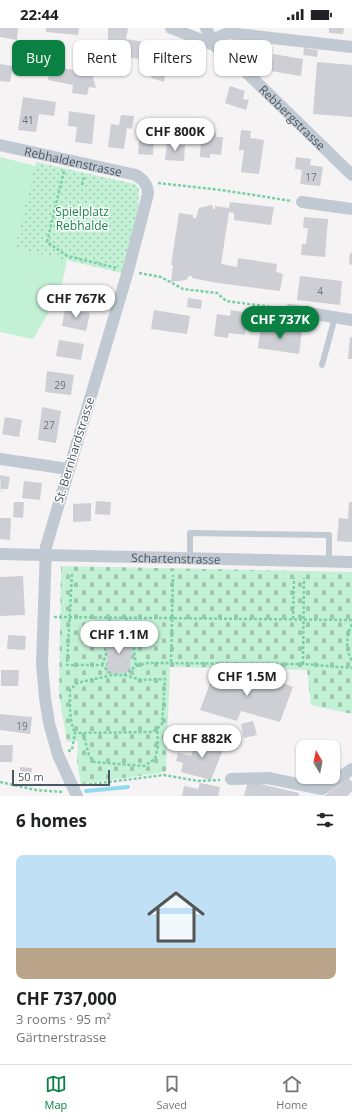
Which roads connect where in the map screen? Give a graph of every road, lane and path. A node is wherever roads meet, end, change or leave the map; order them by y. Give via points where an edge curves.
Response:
1 (171, 28) edge
2 (206, 28) edge
3 (217, 40) edge
4 (214, 45) joint
5 (352, 47) edge
6 (250, 76) edge
7 (0, 145) edge
8 (67, 159) junction
9 (352, 175) edge
10 (145, 182) junction
11 (302, 202) joint
12 (352, 209) edge
13 (128, 271) junction
14 (290, 310) joint
15 (335, 317) junction
16 (352, 320) edge
17 (322, 365) dead end
18 (0, 458) edge
19 (68, 469) junction
20 (0, 554) edge
21 (45, 556) junction
22 (190, 558) junction
23 (329, 561) junction
24 (352, 562) edge
25 (72, 574) dead end
26 (173, 575) dead end
27 (294, 578) dead end
28 (304, 578) dead end
29 (44, 617) junction
30 (70, 617) junction
31 (110, 617) junction
32 (126, 617) junction
33 (172, 618) junction
34 (293, 619) junction
35 (304, 619) junction
36 (352, 620) edge
37 (352, 624) edge
38 (172, 662) junction
39 (352, 662) edge
40 (303, 664) junction
41 (102, 665) junction
42 (136, 666) junction
43 (352, 668) edge
44 (112, 675) junction
45 (124, 675) junction
46 (157, 729) junction
47 (75, 733) junction
48 (83, 733) junction
49 (58, 755) junction
50 (352, 769) edge
51 (232, 779) joint
52 (0, 782) edge
53 (75, 792) edge

1 - 4 street, Rebbergstrasse
2 - 4 street, Rebbergstrasse
3 - 5 street via 228,33
6 - 9 street, Rebbergstrasse
7 - 8 street, Rebhaldenstrasse
8 - 10 street, Rebhaldenstrasse via 136,174
8 - 13 path via 47,242 67,256
10 - 11 path
10 - 13 street, St. Bernhardstrasse via 148,194
11 - 12 street
13 - 14 path via 161,277 182,289 217,293 226,301
13 - 19 street, St. Bernhardstrasse
14 - 15 street
15 - 16 street
15 - 17 lane
18 - 19 street
19 - 21 street, St. Bernhardstrasse
20 - 21 street, Schartenstrasse
21 - 22 street, Schartenstrasse
21 - 29 street, St. Bernhardstrasse
22 - 23 street, Schartenstrasse
22 - 23 lane via 190,533 329,535
23 - 24 street, Schartenstrasse
25 - 30 path
26 - 33 path
27 - 34 path
28 - 35 path
29 - 30 path
29 - 49 street, St. Bernhardstrasse via 44,698
30 - 31 path
30 - 41 path via 67,665
31 - 32 path
31 - 41 path via 108,627 102,629 106,655
32 - 33 path
32 - 42 path via 129,628 136,632
33 - 34 path
33 - 38 path
34 - 35 path
35 - 36 path
35 - 40 path
37 - 39 path via 346,646
38 - 40 path
38 - 42 path
40 - 43 path
41 - 44 path
42 - 45 path
44 - 45 path
44 - 47 path via 76,684 70,690 70,721
45 - 46 path via 141,680 165,679 162,724
46 - 48 path via 154,732
46 - 48 path via 158,746 155,759 144,766 94,762 89,755
47 - 48 path
47 - 49 path via 72,750
49 - 53 street, St. Bernhardstrasse
50 - 51 street via 322,789 268,778
51 - 53 path via 198,781 164,775
52 - 53 path via 36,790

